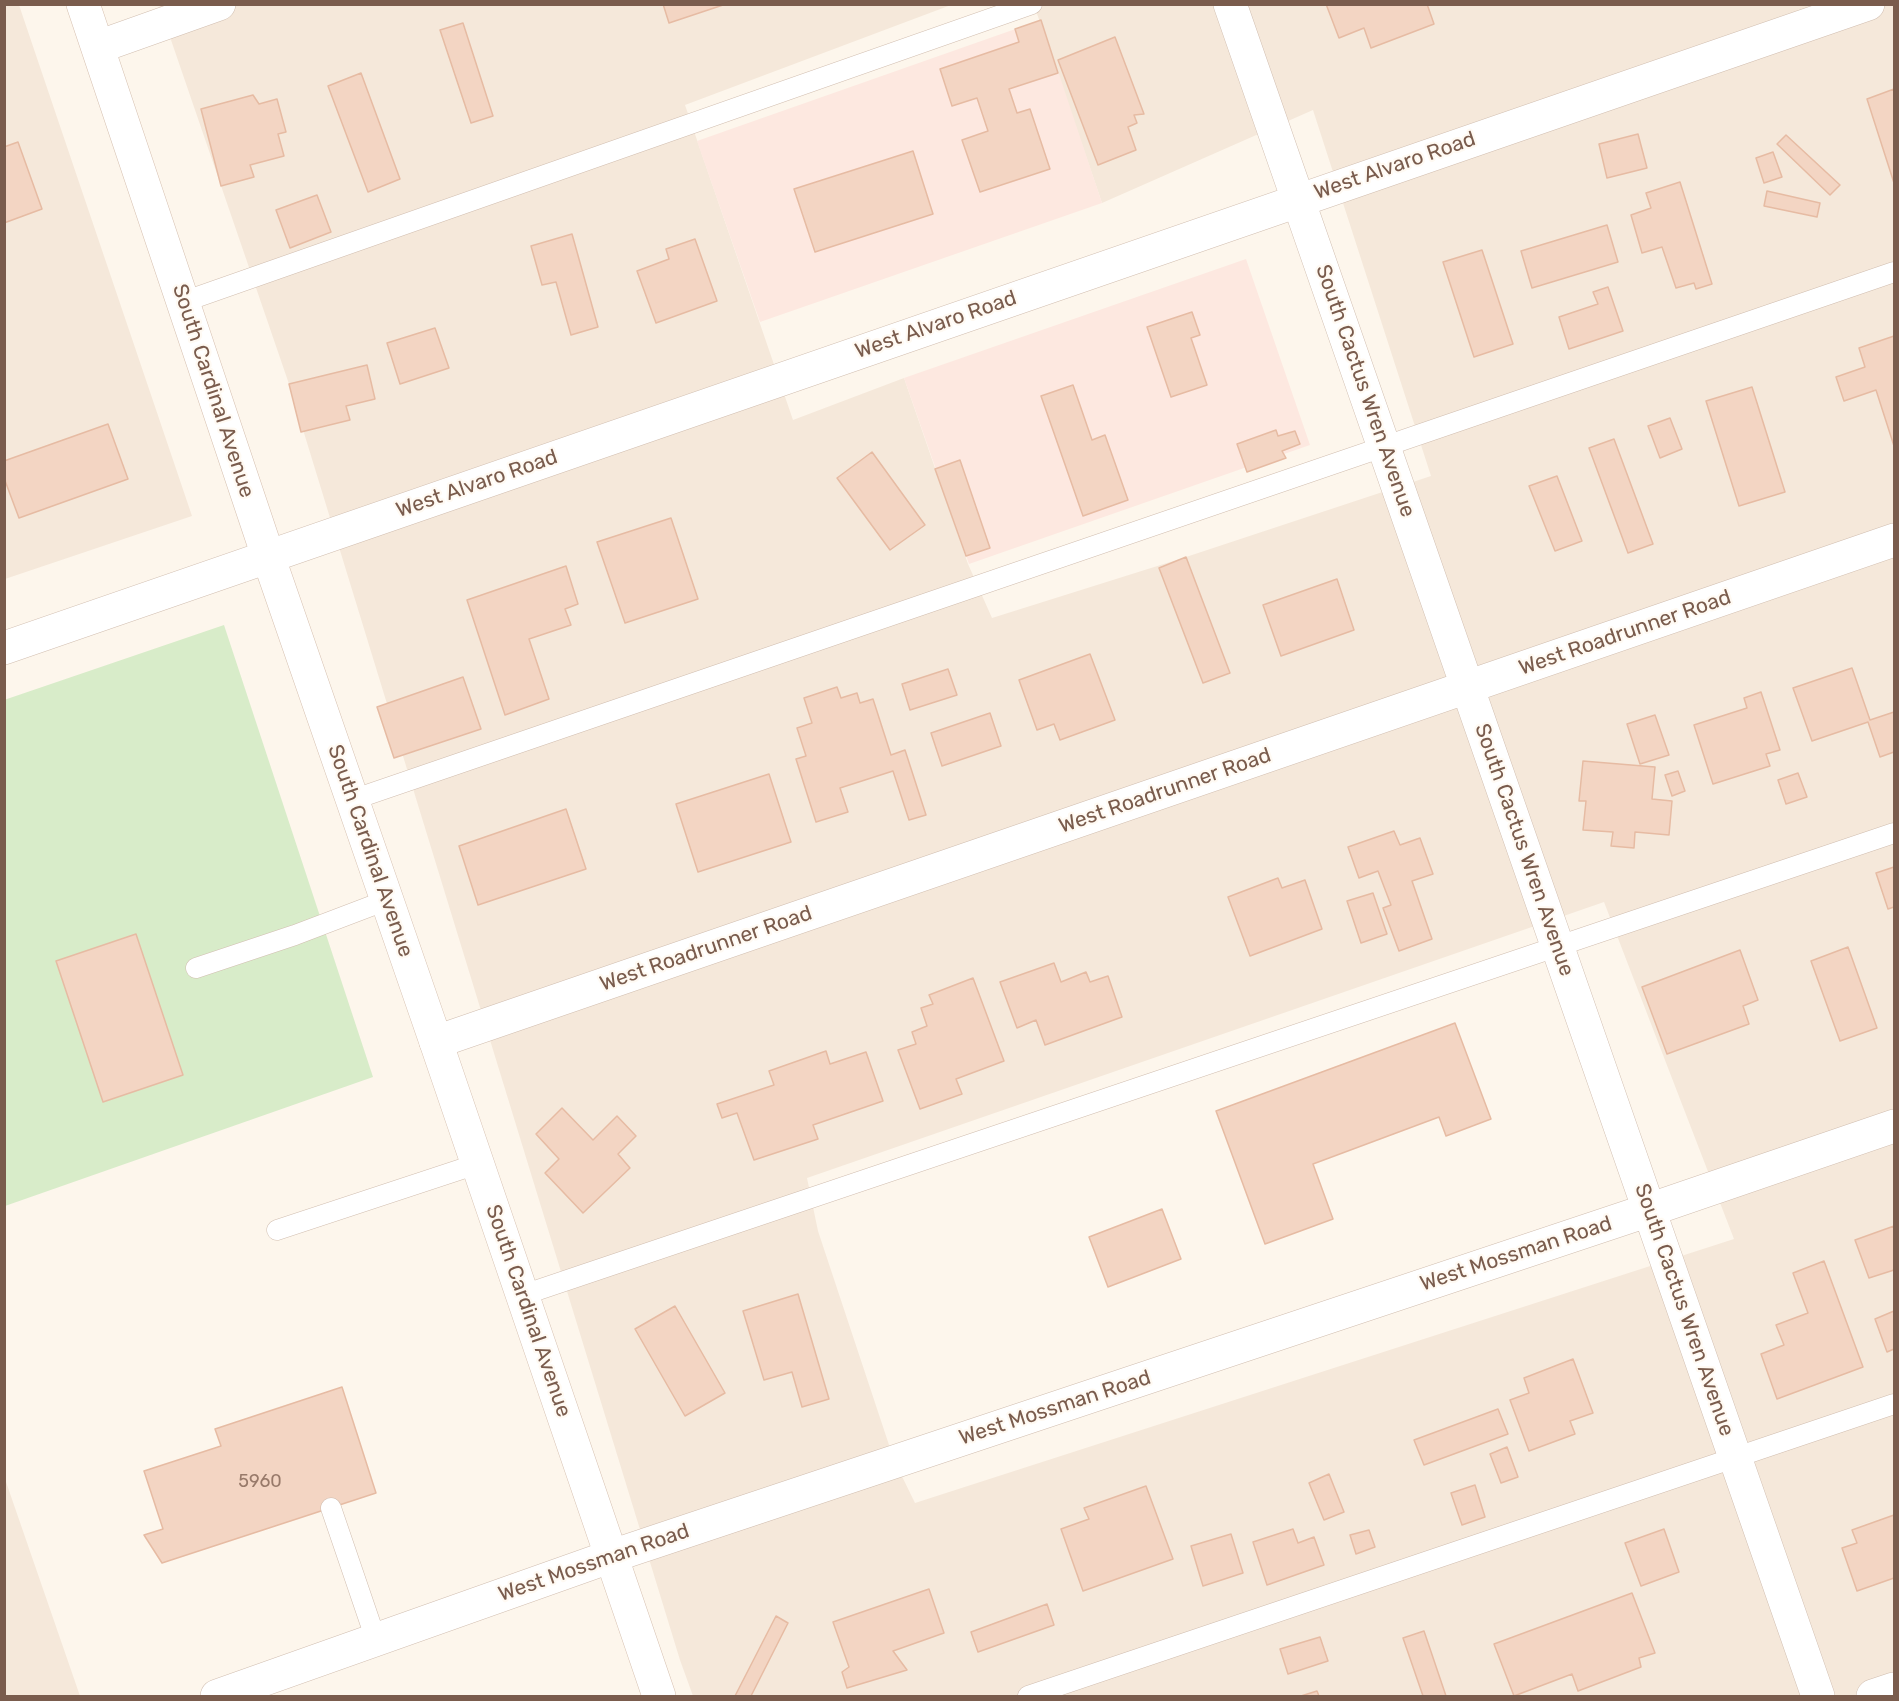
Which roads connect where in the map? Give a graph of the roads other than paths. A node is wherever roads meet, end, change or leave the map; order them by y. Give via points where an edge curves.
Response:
1 (83, 4) edge
2 (219, 4) edge
3 (1032, 4) edge
4 (1230, 4) edge
5 (1868, 4) edge
6 (98, 47) junction
7 (1298, 200) junction
8 (1894, 272) edge
9 (183, 302) junction
10 (1383, 446) junction
11 (1894, 540) edge
12 (268, 556) junction
13 (4, 648) edge
14 (1467, 687) junction
15 (352, 800) junction
16 (1894, 833) edge
17 (387, 900) junction
18 (1557, 947) junction
19 (196, 968) dead end
20 (436, 1042) junction
21 (1894, 1125) edge
22 (477, 1164) junction
23 (1649, 1210) junction
24 (277, 1230) dead end
25 (523, 1295) junction
26 (1894, 1404) edge
27 (1735, 1459) junction
28 (331, 1508) dead end
29 (612, 1556) junction
30 (376, 1640) junction
31 (1894, 1689) edge
32 (217, 1696) edge
33 (659, 1696) edge
34 (1028, 1696) edge
35 (1818, 1696) edge
36 (1873, 1696) edge

1 - 6 street, South Cardinal Avenue
2 - 6 street
3 - 9 lane
4 - 7 street, South Cactus Wren Avenue
5 - 7 street, West Alvaro Road
6 - 9 street, South Cardinal Avenue
7 - 10 street, South Cactus Wren Avenue
7 - 12 street, West Alvaro Road
8 - 10 lane
9 - 12 street, South Cardinal Avenue
10 - 14 street, South Cactus Wren Avenue
10 - 15 lane
11 - 14 street, West Roadrunner Road
12 - 13 street, West Alvaro Road
12 - 15 street, South Cardinal Avenue
14 - 18 street, South Cactus Wren Avenue
14 - 20 street, West Roadrunner Road
15 - 17 street, South Cardinal Avenue
16 - 18 lane
17 - 19 lane
17 - 20 street, South Cardinal Avenue
18 - 23 street, South Cactus Wren Avenue
18 - 25 lane
20 - 22 street, South Cardinal Avenue
21 - 23 street, West Mossman Road
22 - 24 lane
22 - 25 street, South Cardinal Avenue
23 - 27 street, South Cactus Wren Avenue
23 - 29 street, West Mossman Road
25 - 29 street, South Cardinal Avenue
26 - 27 lane
27 - 34 lane
27 - 35 street, South Cactus Wren Avenue
28 - 30 lane
29 - 30 street, West Mossman Road
29 - 33 street, South Cardinal Avenue
30 - 32 street, West Mossman Road
31 - 36 street

